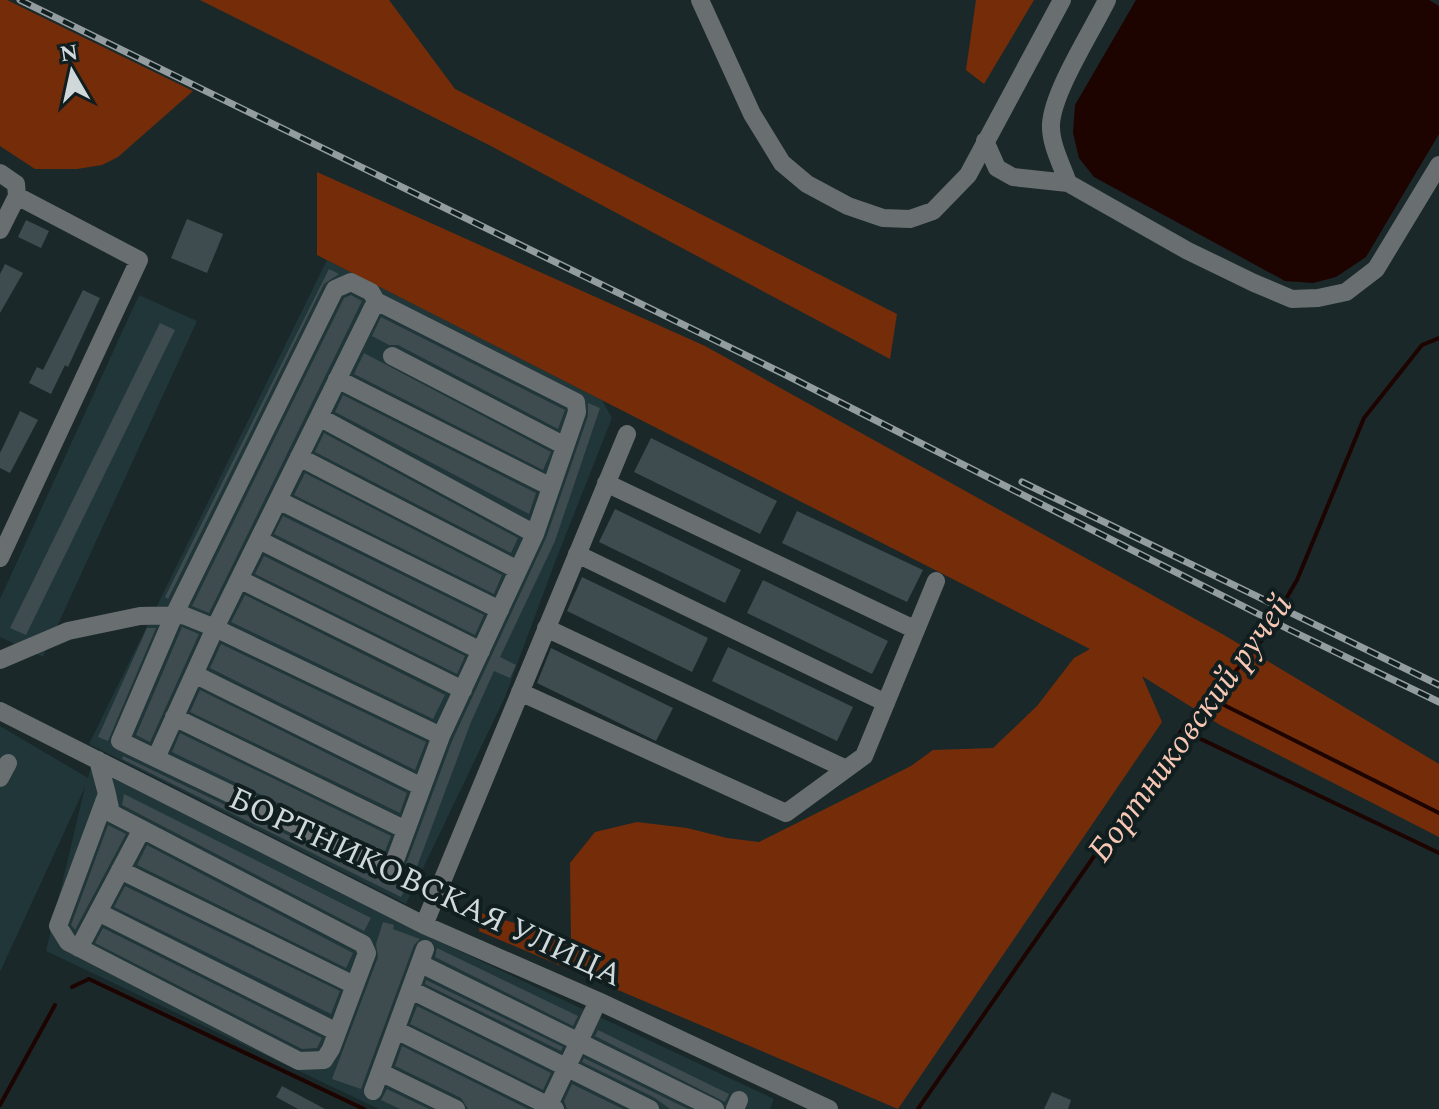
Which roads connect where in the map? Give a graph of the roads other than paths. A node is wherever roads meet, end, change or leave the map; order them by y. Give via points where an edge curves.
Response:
1 (685, 0) edge
2 (1062, 0) edge
3 (1107, 0) edge
4 (702, 6) edge
5 (985, 141) junction
6 (1439, 165) edge
7 (0, 173) edge
8 (1068, 183) junction
9 (17, 196) junction
10 (0, 230) edge
11 (376, 301) junction
12 (392, 356) dead end
13 (337, 379) junction
14 (319, 417) junction
15 (627, 434) dead end
16 (565, 446) junction
17 (299, 457) junction
18 (606, 483) junction
19 (551, 487) junction
20 (278, 500) junction
21 (535, 534) junction
22 (259, 540) junction
23 (577, 554) junction
24 (0, 558) edge
25 (518, 570) junction
26 (239, 579) junction
27 (936, 581) dead end
28 (500, 610) junction
29 (174, 615) junction
30 (215, 628) junction
31 (546, 628) junction
32 (916, 630) junction
33 (481, 651) junction
34 (0, 660) edge
35 (194, 674) junction
36 (463, 690) junction
37 (520, 692) junction
38 (886, 703) junction
39 (0, 711) edge
40 (174, 717) junction
41 (441, 736) junction
42 (156, 758) junction
43 (98, 760) junction
44 (846, 769) junction
45 (422, 787) junction
46 (107, 794) junction
47 (142, 829) junction
48 (406, 830) junction
49 (120, 870) junction
50 (98, 912) junction
51 (424, 925) junction
52 (79, 948) junction
53 (354, 985) junction
54 (411, 990) junction
55 (598, 1001) junction
56 (396, 1030) junction
57 (337, 1032) junction
58 (579, 1042) junction
59 (567, 1068) junction
60 (380, 1072) junction
61 (373, 1091) dead end
62 (550, 1108) edge
63 (456, 1109) edge
64 (650, 1109) edge
65 (715, 1109) edge
66 (829, 1109) edge

1 - 4 street
2 - 5 street
3 - 8 street via 1059,94 1051,123
4 - 5 street via 752,114 782,163 848,206 883,218 910,219 933,211 968,175
5 - 8 street via 991,159 1005,173
6 - 8 street via 1376,269 1346,292 1318,298 1292,299 1254,283
7 - 9 street via 16,184
9 - 10 street
9 - 24 street via 139,260
11 - 13 street
11 - 16 street via 576,402
11 - 29 street via 371,292 351,282 335,289
12 - 16 street
13 - 14 street
13 - 19 street
14 - 17 street
14 - 21 street
15 - 18 street
16 - 19 street
17 - 20 street
17 - 25 street
18 - 23 street
18 - 32 street
19 - 21 street
20 - 22 street
20 - 28 street
21 - 25 street
22 - 26 street
22 - 33 street
23 - 31 street
23 - 38 street
25 - 28 street
26 - 30 street
26 - 36 street
27 - 32 street
28 - 33 street
29 - 30 street
29 - 34 street via 140,616 68,631
29 - 42 street via 120,741
30 - 35 street
30 - 41 street
31 - 37 street
31 - 44 street
32 - 38 street
33 - 36 street
35 - 40 street
35 - 45 street
36 - 41 street
37 - 44 street via 786,813
37 - 51 street
38 - 44 street via 864,756
39 - 43 street, БОРТНИКОВСКАЯ УЛИЦА
40 - 42 street
40 - 48 street
41 - 45 street
42 - 48 street via 391,871
43 - 46 street
43 - 51 street, БОРТНИКОВСКАЯ УЛИЦА
45 - 48 street
46 - 47 street via 111,813
46 - 52 street via 58,926
47 - 49 street
47 - 53 street via 363,944 367,953
49 - 50 street
49 - 53 street
50 - 52 street
50 - 57 street
51 - 55 street, БОРТНИКОВСКАЯ УЛИЦА
52 - 57 street via 299,1061 324,1060
53 - 57 street
54 - 56 street
54 - 58 street via 423,956
54 - 59 street
55 - 58 street
55 - 66 street, БОРТНИКОВСКАЯ УЛИЦА
56 - 60 street
56 - 62 street
58 - 59 street
58 - 65 street
59 - 62 street
59 - 64 street
60 - 61 street
60 - 63 street

